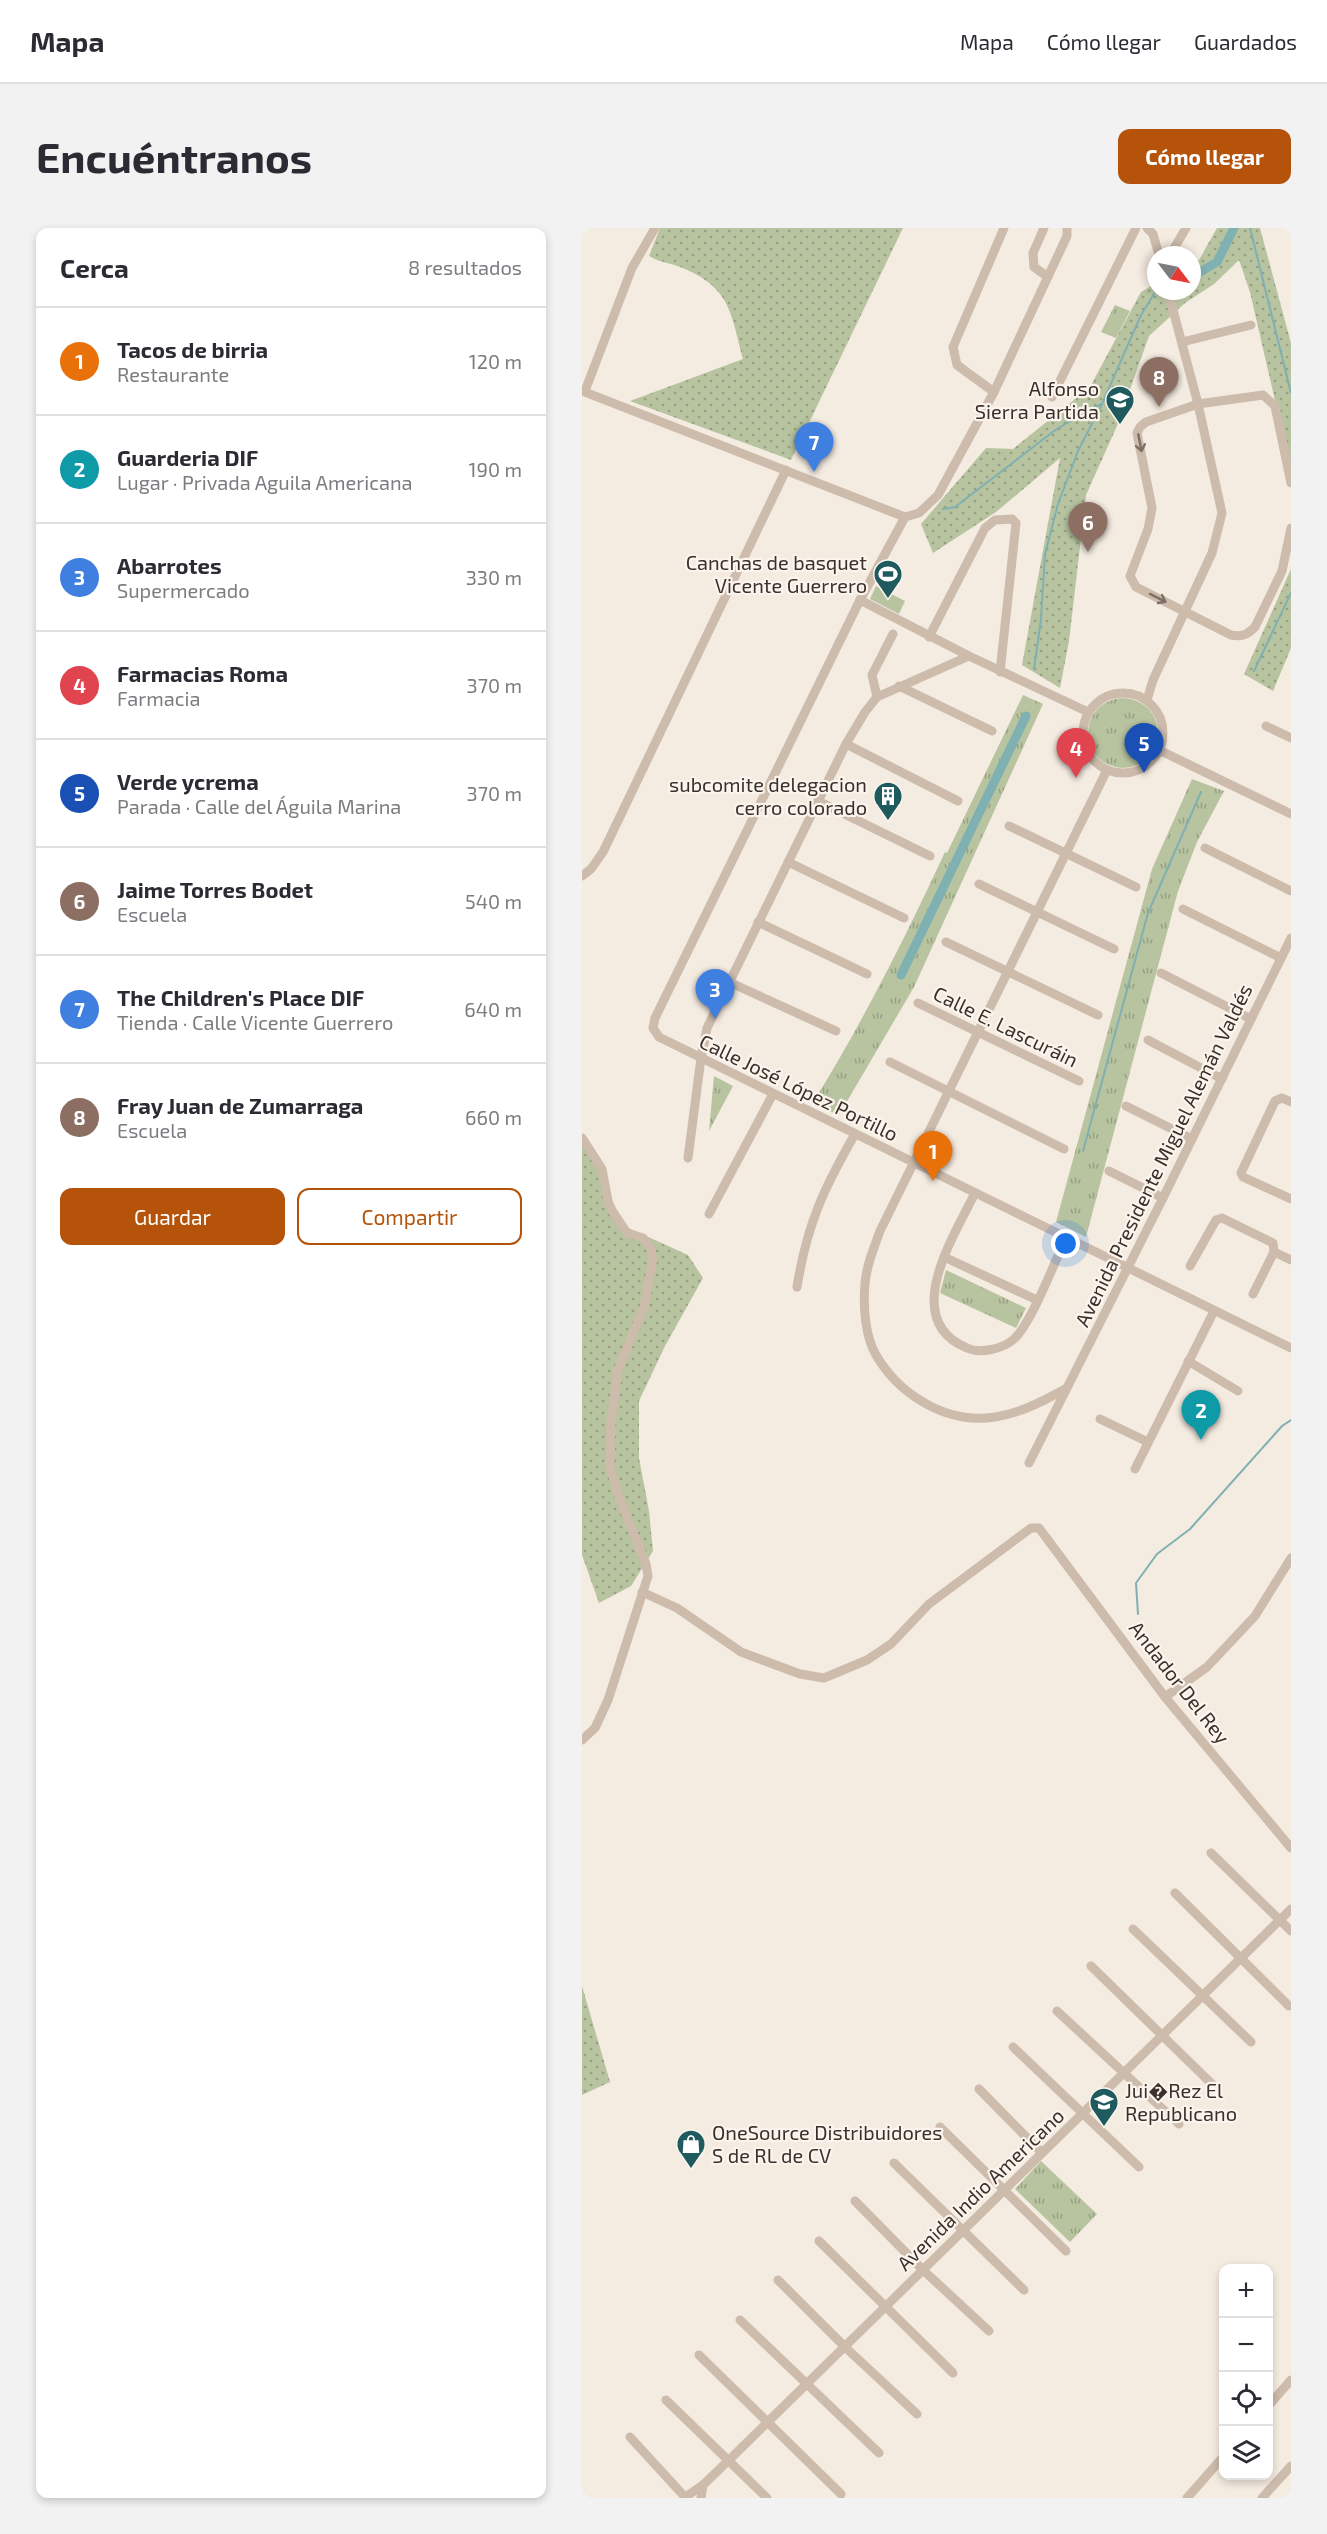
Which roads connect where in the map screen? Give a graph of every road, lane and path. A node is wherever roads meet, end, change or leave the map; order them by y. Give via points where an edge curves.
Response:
1 (655, 228) edge
2 (1004, 228) edge
3 (1044, 228) edge
4 (1067, 228) edge
5 (1136, 228) edge
6 (1147, 228) edge
7 (1186, 228) edge
8 (1156, 246) edge
9 (1175, 246) edge
10 (1048, 278) junction
11 (1170, 300) edge
12 (1251, 325) dead end
13 (1182, 342) junction
14 (583, 391) edge
15 (994, 392) junction
16 (1052, 397) dead end
17 (1198, 404) junction
18 (786, 470) junction
19 (1291, 483) edge
20 (905, 516) junction
21 (1291, 528) edge
22 (860, 600) junction
23 (1186, 612) junction
24 (893, 634) dead end
25 (929, 637) junction
26 (969, 656) junction
27 (1000, 672) junction
28 (899, 686) junction
29 (877, 697) junction
30 (1147, 700) junction
31 (1088, 712) junction
32 (1266, 726) dead end
33 (992, 731) dead end
34 (1291, 738) edge
35 (846, 744) junction
36 (1159, 750) junction
37 (1107, 770) junction
38 (818, 801) junction
39 (958, 801) dead end
40 (1291, 814) edge
41 (1009, 826) dead end
42 (1205, 848) dead end
43 (1066, 853) junction
44 (930, 856) dead end
45 (788, 862) junction
46 (582, 876) edge
47 (979, 884) dead end
48 (1136, 886) dead end
49 (1291, 891) edge
50 (1183, 909) dead end
51 (1037, 912) junction
52 (904, 918) dead end
53 (758, 922) junction
54 (1291, 938) edge
55 (946, 942) dead end
56 (1114, 950) dead end
57 (1281, 958) junction
58 (1008, 972) junction
59 (1161, 973) dead end
60 (867, 974) dead end
61 (729, 982) junction
62 (918, 1003) dead end
63 (1098, 1015) dead end
64 (1251, 1019) junction
65 (836, 1031) dead end
66 (978, 1032) junction
67 (1148, 1040) dead end
68 (701, 1058) junction
69 (890, 1062) dead end
70 (1222, 1079) junction
71 (1079, 1082) dead end
72 (949, 1091) junction
73 (773, 1094) junction
74 (1291, 1102) edge
75 (1126, 1106) dead end
76 (855, 1134) junction
77 (582, 1138) edge
78 (1192, 1139) junction
79 (1064, 1149) dead end
80 (688, 1158) dead end
81 (914, 1163) junction
82 (1109, 1171) dead end
83 (975, 1193) junction
84 (1163, 1198) junction
85 (1291, 1199) edge
86 (709, 1214) dead end
87 (1066, 1238) junction
88 (1274, 1252) junction
89 (944, 1257) junction
90 (1291, 1260) edge
91 (1190, 1266) dead end
92 (1128, 1268) junction
93 (797, 1287) dead end
94 (1253, 1294) dead end
95 (1036, 1300) junction
96 (1214, 1311) junction
97 (1290, 1346) edge
98 (1188, 1361) junction
99 (1067, 1388) junction
100 (1238, 1391) dead end
101 (1100, 1419) dead end
102 (1148, 1442) junction
103 (1029, 1463) dead end
104 (1135, 1469) dead end
105 (1291, 1558) edge
106 (642, 1592) junction
107 (1165, 1697) junction
108 (582, 1740) edge
109 (1291, 1848) edge
110 (1211, 1853) dead end
111 (1175, 1893) dead end
112 (1291, 1909) edge
113 (1280, 1920) junction
114 (1133, 1929) dead end
115 (1291, 1930) edge
116 (1241, 1959) junction
117 (1091, 1966) dead end
118 (1203, 1996) junction
119 (1289, 2006) dead end
120 (1057, 2011) dead end
121 (1162, 2035) junction
122 (1251, 2042) dead end
123 (1013, 2047) dead end
124 (1124, 2073) junction
125 (1215, 2087) dead end
126 (979, 2090) dead end
127 (1083, 2114) junction
128 (1179, 2124) dead end
129 (940, 2127) dead end
130 (1042, 2153) junction
131 (894, 2163) dead end
132 (1139, 2167) dead end
133 (1004, 2190) junction
134 (855, 2201) dead end
135 (963, 2231) junction
136 (819, 2241) dead end
137 (1066, 2251) dead end
138 (923, 2270) junction
139 (778, 2280) dead end
140 (1024, 2290) dead end
141 (885, 2308) junction
142 (740, 2320) dead end
143 (989, 2331) dead end
144 (845, 2347) junction
145 (699, 2355) dead end
146 (953, 2373) dead end
147 (1291, 2380) edge
148 (806, 2385) junction
149 (666, 2400) dead end
150 (1273, 2401) edge
151 (917, 2414) dead end
152 (768, 2422) junction
153 (630, 2437) dead end
154 (879, 2453) dead end
155 (728, 2461) junction
156 (1219, 2462) edge
157 (1291, 2466) edge
158 (703, 2485) junction
159 (841, 2493) dead end
160 (685, 2497) edge
161 (701, 2498) edge
162 (767, 2498) edge
163 (1187, 2498) edge
164 (1263, 2498) edge

1 - 14 street via 632,268
2 - 15 street via 953,347 957,364
3 - 10 street via 1033,253 1034,267
4 - 10 street
5 - 16 street
6 - 8 street
7 - 9 street
10 - 15 street
11 - 13 street
12 - 13 street
13 - 17 street
14 - 18 street
15 - 20 street via 938,495 919,513
17 - 19 street via 1263,395 1269,399 1275,406
17 - 23 street via 1222,513 1217,540
17 -> 23 street via 1146,422 1137,433 1152,508 1130,576 1136,587
18 - 20 street
18 - 46 street via 607,845
20 - 22 street
21 - 23 street via 1282,571 1248,634 1231,635
22 - 25 street
22 - 68 street, Calle José López Portillo via 655,1018 653,1028 659,1038
23 - 30 street
24 - 29 street via 872,675
25 - 26 street
25 - 27 street via 985,528 995,520 1012,519 1016,523
26 - 27 street
26 - 28 street
27 - 31 street
28 - 29 street
28 - 33 street
29 - 35 street
30 - 31 street via 1126,692 1115,693 1105,696
30 - 36 street via 1160,718 1163,739
31 - 37 street via 1082,734 1084,745 1089,755
32 - 34 street
35 - 38 street
35 - 39 street
36 - 37 street via 1146,766 1137,770
36 - 40 street
37 - 43 street
38 - 44 street
38 - 45 street
41 - 43 street
42 - 49 street
43 - 48 street
43 - 51 street
45 - 52 street
45 - 53 street
47 - 51 street
50 - 57 street
51 - 56 street
51 - 58 street
53 - 60 street
53 - 61 street
54 - 57 street, Avenida Presidente Miguel Alemán Valdés
55 - 58 street
57 - 64 street, Avenida Presidente Miguel Alemán Valdés
58 - 63 street
58 - 66 street
59 - 64 street
61 - 65 street
61 - 68 street via 707,1028
62 - 66 street, Calle E. Lascuráin
64 - 70 street, Avenida Presidente Miguel Alemán Valdés
66 - 71 street, Calle E. Lascuráin
66 - 72 street
67 - 70 street
68 - 73 street, Calle José López Portillo
68 - 80 street
69 - 72 street
70 - 78 street, Avenida Presidente Miguel Alemán Valdés
72 - 79 street
72 - 81 street
73 - 76 street, Calle José López Portillo
73 - 86 street
74 - 85 street via 1282,1098 1275,1101 1241,1173
75 - 78 street
76 - 81 street, Calle José López Portillo
76 - 93 street via 815,1211
77 - 106 street via 602,1169 609,1206 627,1233 643,1238 650,1246 653,1259 644,1307 618,1370 611,1420 610,1467 646,1564 648,1576
78 - 84 street, Avenida Presidente Miguel Alemán Valdés
81 - 83 street, Calle José López Portillo
81 - 99 street via 880,1231 865,1284 866,1320 876,1355 916,1399 942,1412 969,1418 1020,1411
82 - 84 street
83 - 87 street, Calle José López Portillo
83 - 89 street
84 - 92 street, Avenida Presidente Miguel Alemán Valdés
87 - 92 street, Calle José López Portillo
87 - 95 street
88 - 90 street
88 - 91 street via 1270,1241 1218,1218
88 - 94 street
89 - 95 street
89 - 95 street via 933,1299 936,1320 949,1338 969,1349 992,1350 1013,1340 1026,1324
92 - 96 street, Calle José López Portillo
92 - 99 street, Avenida Presidente Miguel Alemán Valdés
96 - 97 street, Calle José López Portillo
96 - 98 street
98 - 100 street
98 - 102 street
99 - 103 street, Avenida Presidente Miguel Alemán Valdés
101 - 102 street
102 - 104 street
105 - 107 street via 1255,1616 1207,1667
106 - 107 street, Andador Del Rey via 677,1608 741,1652 800,1674 824,1678 867,1660 891,1644 929,1604 1031,1528 1039,1528
106 - 108 street via 608,1700 595,1728
107 - 109 street, Andador Del Rey
110 - 113 street
111 - 116 street
112 - 113 street, Avenida Indio Americano
113 - 115 street
113 - 116 street, Avenida Indio Americano
114 - 118 street
116 - 118 street, Avenida Indio Americano
116 - 119 street
117 - 121 street
118 - 121 street, Avenida Indio Americano
118 - 122 street
120 - 124 street
121 - 124 street, Avenida Indio Americano
121 - 125 street
123 - 127 street
124 - 127 street, Avenida Indio Americano
124 - 128 street
126 - 130 street
127 - 130 street, Avenida Indio Americano
127 - 132 street
129 - 133 street
130 - 133 street, Avenida Indio Americano
131 - 135 street
133 - 135 street, Avenida Indio Americano
133 - 137 street
134 - 138 street
135 - 138 street, Avenida Indio Americano
135 - 140 street
136 - 141 street
138 - 141 street, Avenida Indio Americano
138 - 143 street
139 - 144 street
141 - 144 street, Avenida Indio Americano
141 - 146 street
142 - 148 street
144 - 148 street, Avenida Indio Americano
144 - 151 street
145 - 152 street
147 - 150 street
148 - 152 street, Avenida Indio Americano
148 - 154 street
149 - 155 street
152 - 155 street, Avenida Indio Americano
152 - 159 street
153 - 160 street
155 - 158 street, Avenida Indio Americano
155 - 162 street
156 - 163 street
157 - 164 street
158 - 160 street, Avenida Indio Americano
158 - 161 street

